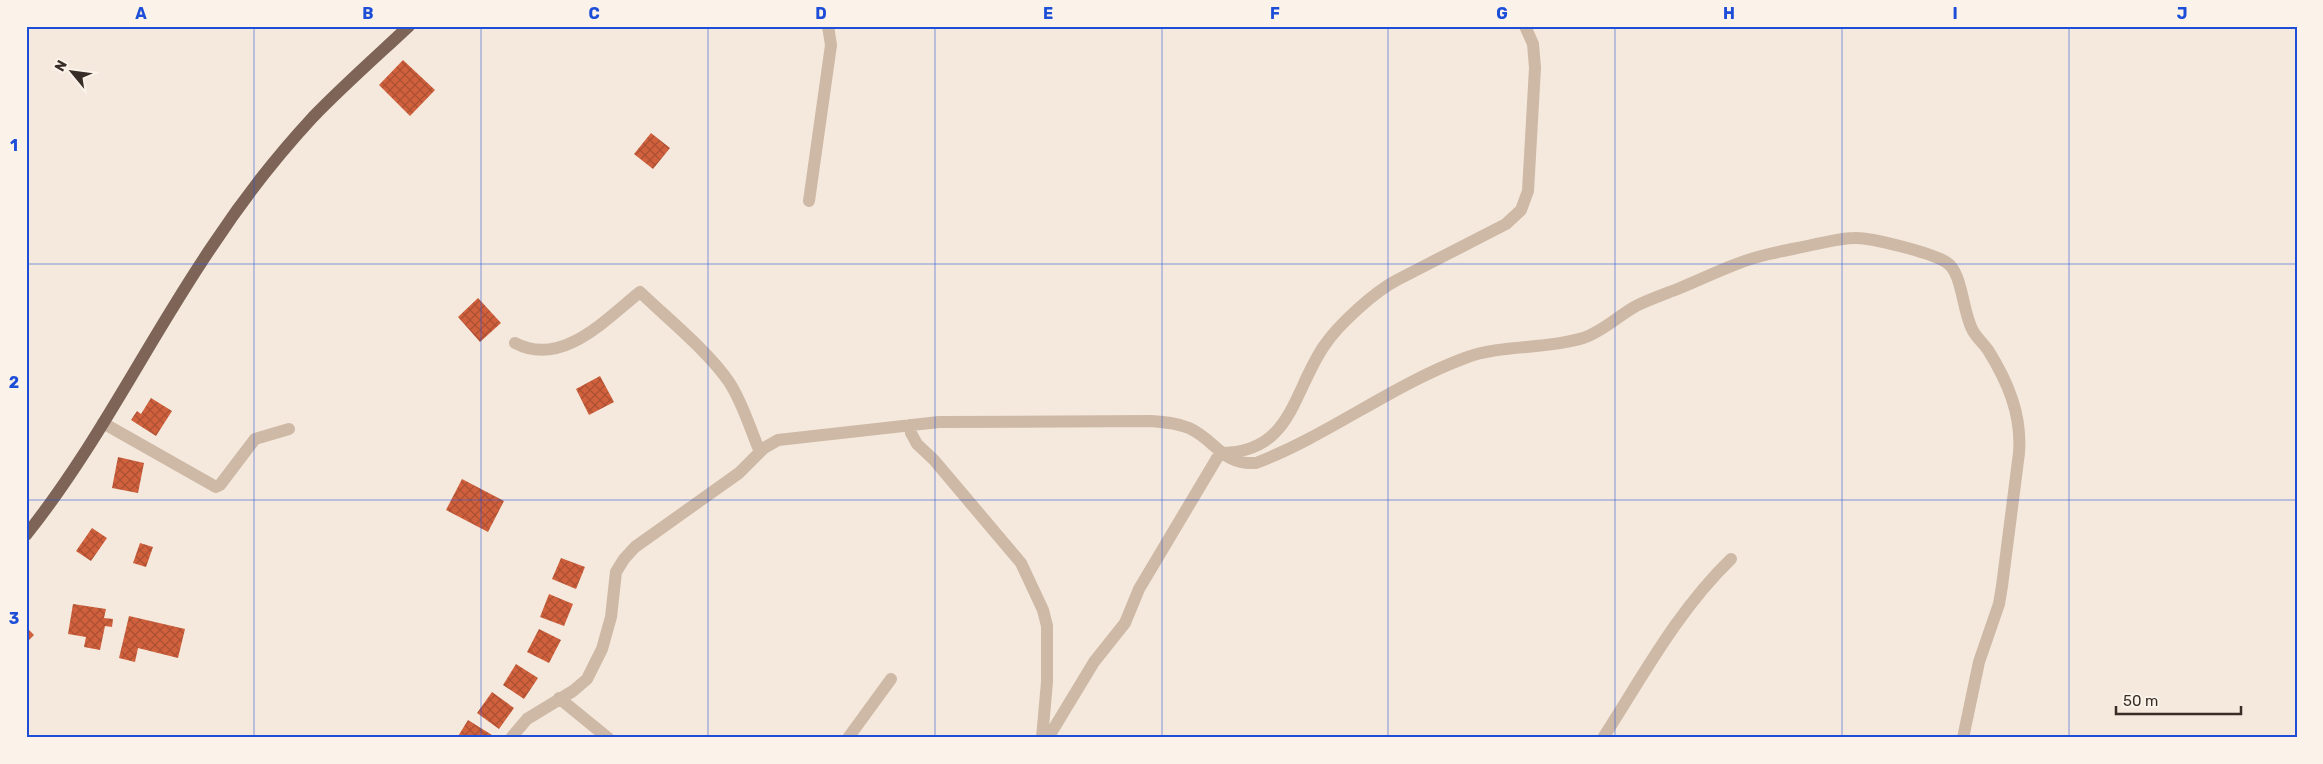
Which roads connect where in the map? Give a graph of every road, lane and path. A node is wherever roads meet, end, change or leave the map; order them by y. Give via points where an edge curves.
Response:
1 (409, 26) edge
2 (828, 26) edge
3 (1526, 26) edge
4 (809, 201) dead end
5 (515, 342) dead end
6 (103, 423) junction
7 (910, 425) junction
8 (289, 429) dead end
9 (760, 452) junction
10 (1220, 453) junction
11 (26, 534) edge
12 (1731, 559) dead end
13 (891, 679) dead end
14 (559, 698) junction
15 (511, 738) edge
16 (608, 738) edge
17 (848, 738) edge
18 (1042, 738) edge
19 (1048, 738) edge
20 (1603, 738) edge
21 (1963, 738) edge

1 - 6 main road via 314,117 252,190 181,293
2 - 4 street via 831,45
3 - 10 street via 1533,44 1536,68 1528,190 1521,210 1506,224 1379,290 1330,338 1290,414 1276,431 1248,450
5 - 9 street via 543,351 564,346 592,330 640,292 728,381
6 - 8 street via 216,487 255,438
6 - 11 main road via 64,485
7 - 9 street via 778,440
7 - 10 street via 949,422 1171,422 1190,428
7 - 18 street via 917,444 1021,562 1044,610 1047,682
9 - 14 street via 739,473 635,547 624,559 616,572 611,617 595,666 587,679
10 - 19 street via 1139,589 1125,623 1094,662
10 - 21 street via 1244,464 1256,463 1334,426 1444,366 1479,353 1584,338 1636,306 1768,254 1852,238 1870,239 1946,261 1956,270 1974,332 2010,390 2020,437 1999,604 1981,655
12 - 20 street via 1682,615
13 - 17 street
14 - 15 street via 528,719
14 - 16 street

